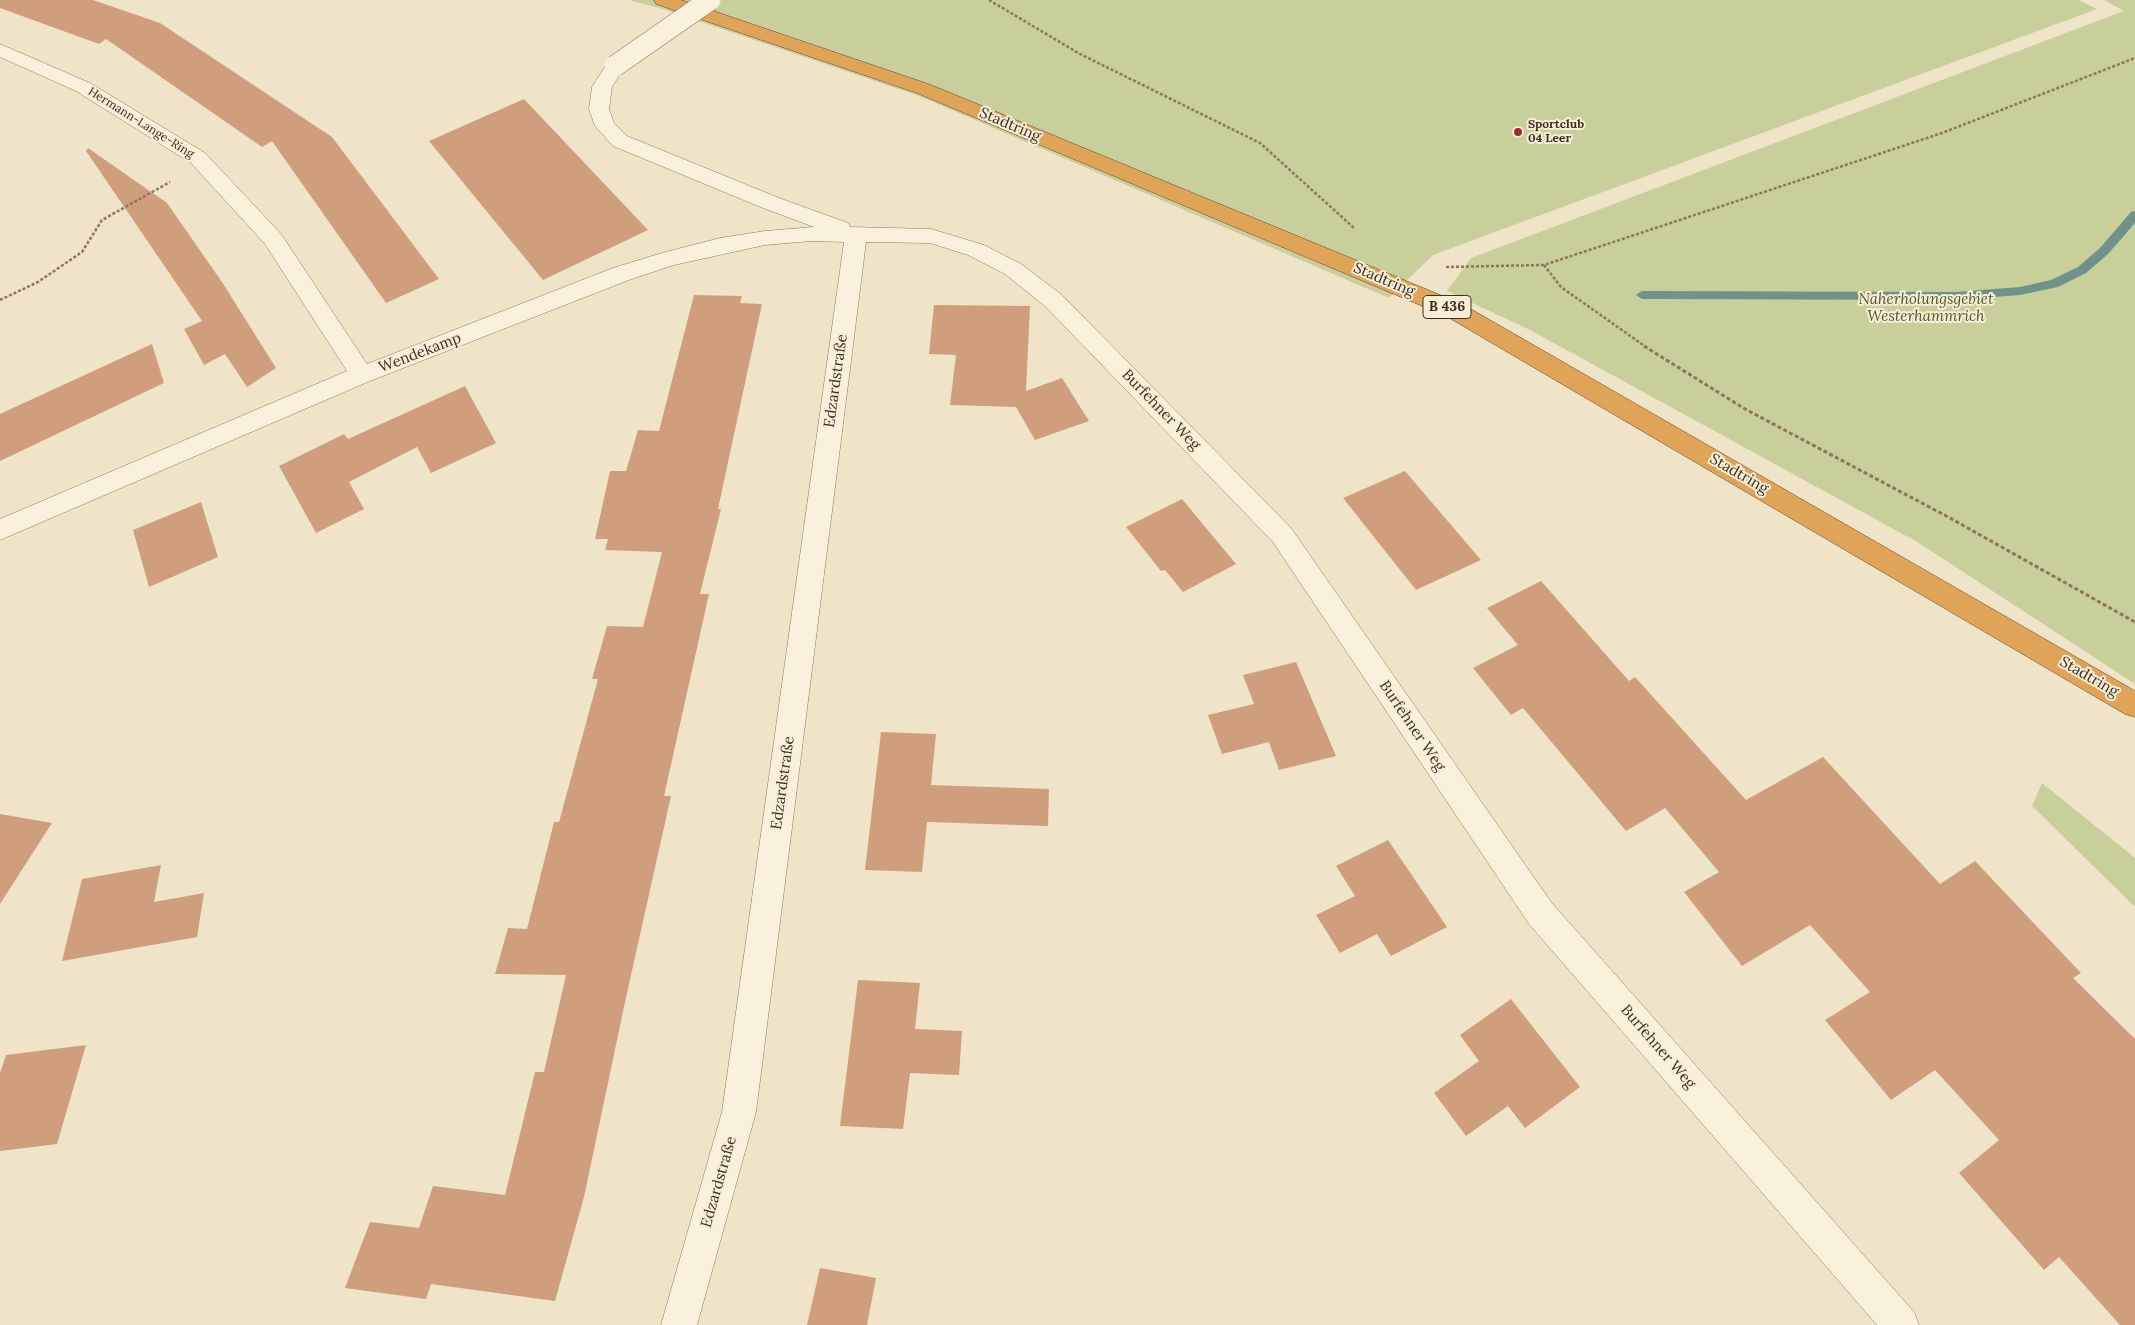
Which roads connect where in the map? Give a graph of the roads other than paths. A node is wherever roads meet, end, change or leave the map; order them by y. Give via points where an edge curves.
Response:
1 (663, 0) edge
2 (710, 0) edge
3 (0, 50) edge
4 (856, 234) junction
5 (362, 375) junction
6 (0, 530) edge
7 (2135, 705) edge
8 (679, 1325) edge
9 (1901, 1325) edge

1 - 7 highway, Stadtring / B 436 via 924,89 1454,310
2 - 4 street, bridge via 615,66 602,87 599,109 605,126 620,141
3 - 5 street, Hermann-Lange-Ring via 83,87 198,158 273,239
4 - 5 street, Wendekamp via 765,238 670,258
4 - 8 street, Edzardstraße via 739,1112
4 - 9 street, Burfehner Weg via 931,236 976,250 1014,269 1054,301 1282,534 1540,913
5 - 6 street, Wendekamp

